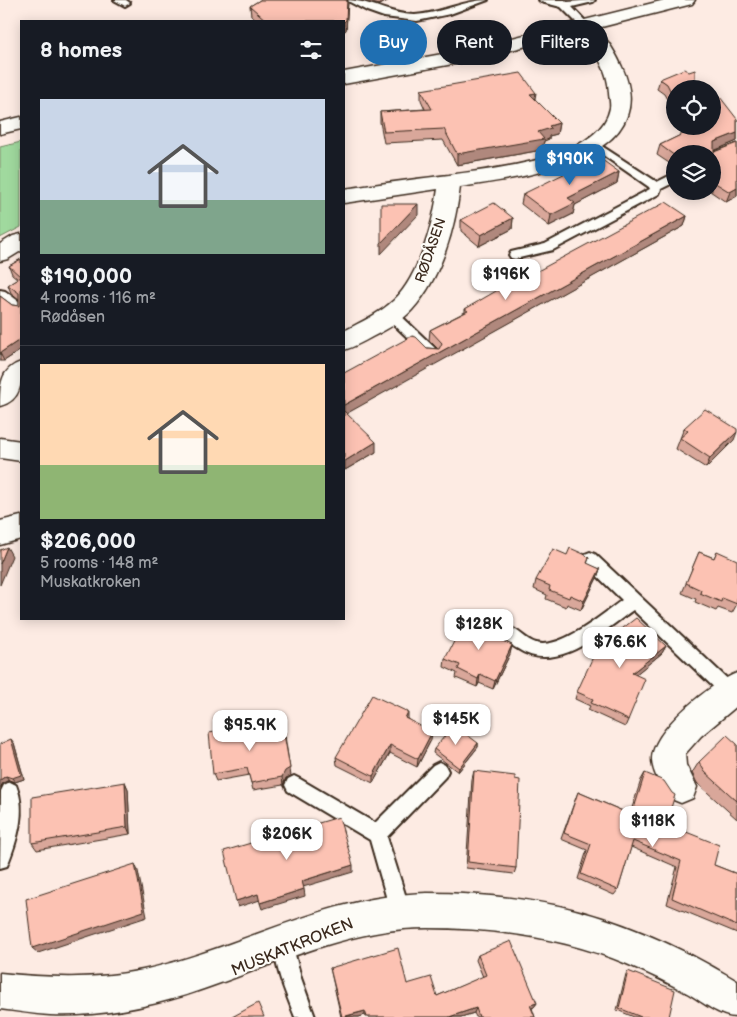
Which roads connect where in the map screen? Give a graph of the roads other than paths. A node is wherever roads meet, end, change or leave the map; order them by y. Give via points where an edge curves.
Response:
1 (351, 0) edge
2 (483, 0) edge
3 (544, 0) edge
4 (590, 0) edge
5 (686, 0) edge
6 (563, 2) edge
7 (580, 20) edge
8 (608, 20) edge
9 (522, 42) edge
10 (608, 58) edge
11 (345, 78) edge
12 (20, 124) edge
13 (0, 128) edge
14 (594, 144) junction
15 (450, 181) junction
16 (666, 182) edge
17 (656, 187) junction
18 (345, 196) edge
19 (20, 242) edge
20 (0, 254) edge
21 (515, 255) dead end
22 (1, 294) edge
23 (20, 308) edge
24 (392, 314) junction
25 (345, 340) edge
26 (433, 354) edge
27 (20, 372) edge
28 (0, 397) edge
29 (0, 448) edge
30 (20, 451) edge
31 (20, 527) edge
32 (0, 533) edge
33 (590, 559) edge
34 (633, 601) junction
35 (508, 634) dead end
36 (734, 690) edge
37 (439, 771) dead end
38 (294, 785) dead end
39 (681, 787) dead end
40 (10, 791) dead end
41 (377, 834) junction
42 (0, 859) edge
43 (400, 910) junction
44 (284, 946) junction
45 (0, 991) edge
46 (737, 1002) edge
47 (92, 1015) edge
48 (305, 1017) edge

1 - 2 lane via 377,13 412,18 436,15
3 - 6 lane
4 - 6 lane
5 - 8 street
6 - 7 lane
9 - 11 street
10 - 14 street via 622,99 612,127
12 - 13 street
14 - 15 street via 562,159 517,172
14 - 17 lane
15 - 18 street
15 - 24 street, RØDÅSEN via 438,233 420,283
16 - 17 lane
17 - 21 lane via 645,197 549,247
19 - 20 street
22 - 23 lane
24 - 25 street, RØDÅSEN
24 - 26 lane
27 - 28 street
29 - 30 street
31 - 32 street
33 - 34 lane
34 - 35 lane via 574,641 554,650 536,650
34 - 36 lane
36 - 39 street via 687,729 670,750 670,771
37 - 41 lane
38 - 41 lane
40 - 42 lane via 11,830
41 - 43 lane
43 - 44 street, MUSKATKROKEN via 354,920
43 - 46 street, MUSKATKROKEN via 502,914 589,932 697,977
44 - 47 street, MUSKATKROKEN via 186,999
44 - 48 lane
45 - 47 street, MUSKATKROKEN via 34,1004

